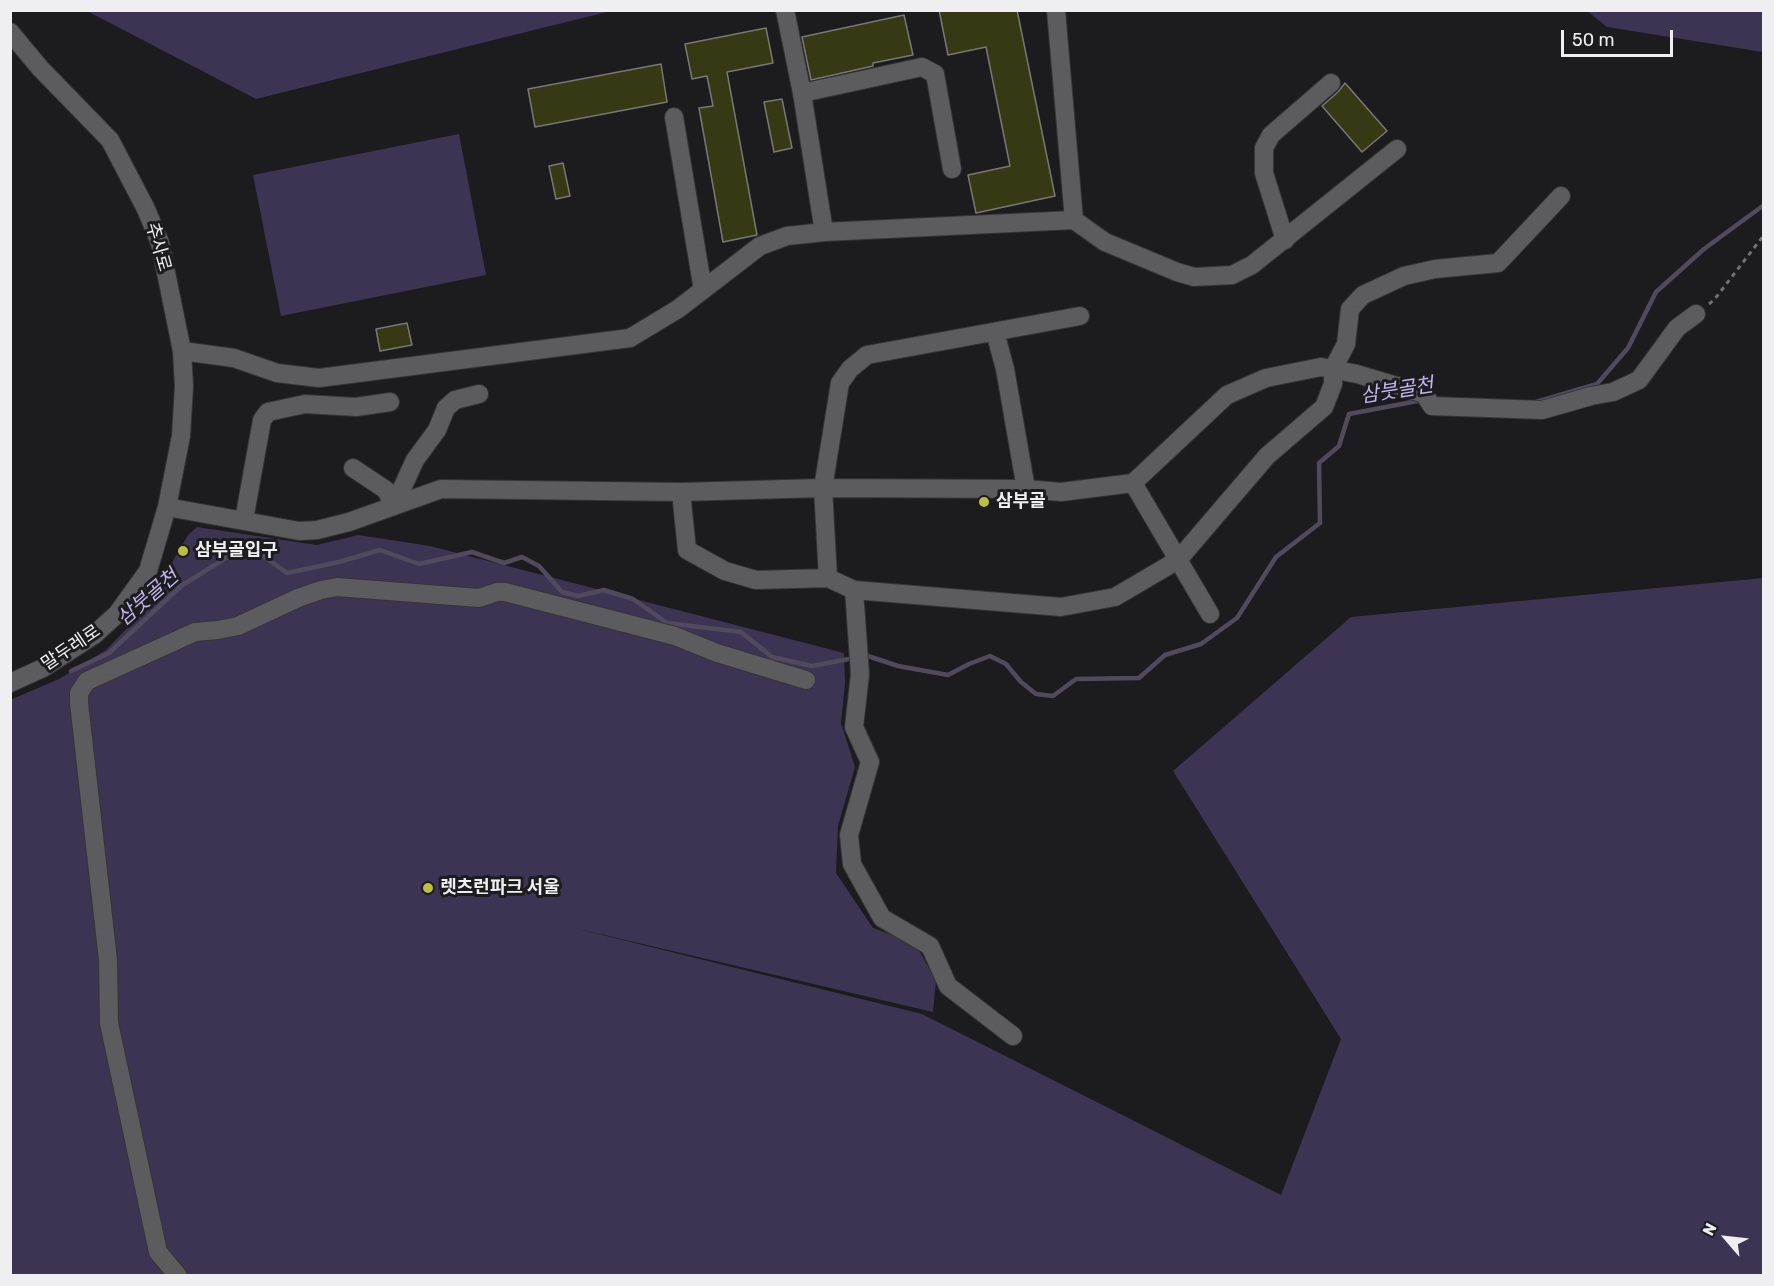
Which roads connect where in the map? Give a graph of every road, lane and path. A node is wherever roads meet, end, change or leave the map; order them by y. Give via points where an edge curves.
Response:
1 (785, 10) edge
2 (1056, 10) edge
3 (10, 32) edge
4 (1331, 82) dead end
5 (802, 93) junction
6 (674, 117) dead end
7 (1397, 149) dead end
8 (952, 169) dead end
9 (1562, 196) dead end
10 (1074, 220) junction
11 (824, 232) junction
12 (1764, 235) edge
13 (1285, 240) junction
14 (703, 290) junction
15 (1696, 314) joint
16 (1080, 316) dead end
17 (995, 332) junction
18 (182, 351) junction
19 (1333, 369) junction
20 (479, 394) dead end
21 (390, 402) dead end
22 (353, 468) dead end
23 (1133, 483) junction
24 (823, 488) junction
25 (1026, 489) junction
26 (681, 492) junction
27 (394, 506) junction
28 (167, 507) junction
29 (244, 520) junction
30 (1178, 560) junction
31 (828, 578) junction
32 (854, 590) junction
33 (1210, 614) dead end
34 (806, 680) dead end
35 (10, 683) edge
36 (1013, 1036) dead end
37 (178, 1275) edge

1 - 5 street
2 - 10 street
3 - 18 street, 추사로 via 110,140 160,243
4 - 13 street via 1271,135 1264,148 1264,173
5 - 8 street via 922,67 934,74
5 - 11 street
6 - 14 street
7 - 13 street
9 - 19 street via 1498,263 1404,276 1363,295 1350,309 1346,344
10 - 11 street
10 - 13 street via 1105,242 1194,277 1232,275
11 - 14 street via 787,236 760,246
12 - 15 path via 1714,300
14 - 18 street via 630,338 319,378 277,373 234,358
15 - 19 street via 1677,328 1639,380 1612,392 1542,410 1428,400
16 - 17 street
17 - 24 street via 867,355 850,369 840,383
17 - 25 street
18 - 28 street, 추사로 via 181,436
19 - 23 street via 1321,367 1266,378 1227,395
19 - 30 street via 1333,384 1324,407 1268,456
20 - 27 street via 455,400 446,408 437,430 415,460
21 - 29 street via 356,408 305,404 268,412 262,420
22 - 27 street via 386,490
23 - 25 street via 1060,492
23 - 30 street
24 - 25 street
24 - 26 street
24 - 31 street
26 - 27 street via 441,489
26 - 31 street via 687,550 725,571 756,580
27 - 29 street via 317,530 299,531
28 - 29 street
28 - 35 street, 말두레로 via 148,571 117,614 56,660
30 - 32 street via 1114,597 1060,607
30 - 33 street
31 - 32 street
32 - 36 street via 860,674 854,727 870,762 849,835 852,864 882,918 930,946 948,986
34 - 37 street via 675,636 505,592 479,598 337,587 298,598 238,626 195,632 87,681 79,693 79,703 108,960 109,1023 158,1252

